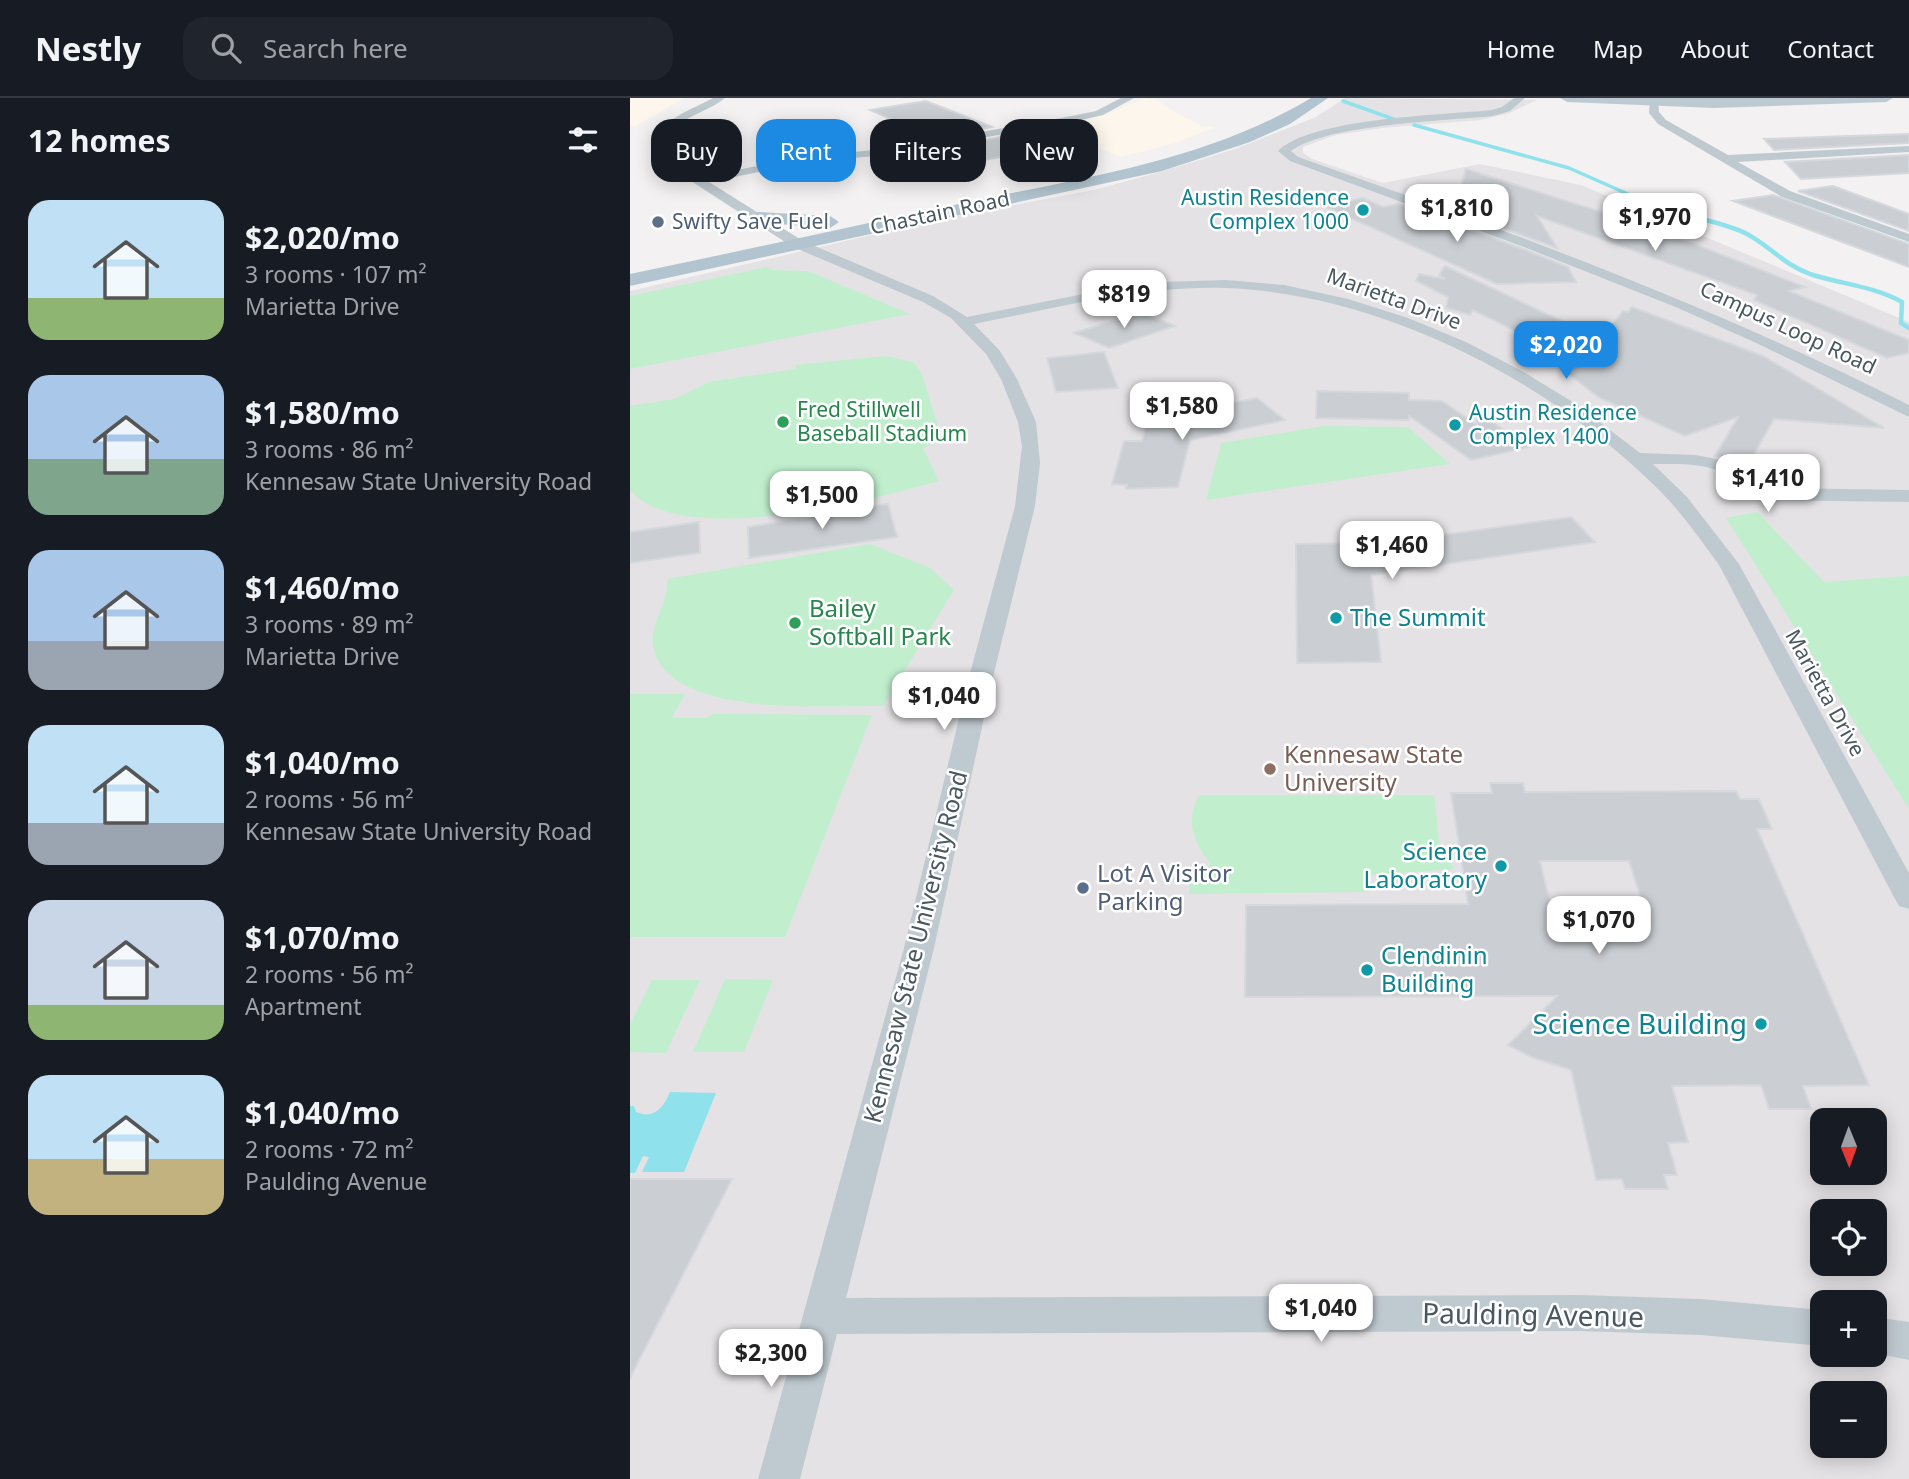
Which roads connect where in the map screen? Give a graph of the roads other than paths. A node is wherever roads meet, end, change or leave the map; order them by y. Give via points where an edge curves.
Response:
1 (720, 98) edge
2 (1129, 98) edge
3 (1296, 98) edge
4 (1321, 98) edge
5 (1505, 98) edge
6 (1520, 98) edge
7 (1567, 98) edge
8 (1603, 98) edge
9 (1886, 98) edge
10 (1654, 103) junction
11 (1478, 115) junction
12 (681, 119) edge
13 (1909, 149) edge
14 (1724, 159) junction
15 (742, 174) edge
16 (699, 182) edge
17 (849, 221) junction
18 (748, 226) junction
19 (1909, 238) edge
20 (791, 239) junction
21 (706, 250) junction
22 (630, 266) edge
23 (630, 280) edge
24 (964, 322) junction
25 (1909, 412) edge
26 (1636, 459) junction
27 (1909, 496) edge
28 (1909, 899) edge
29 (823, 1316) junction
30 (1810, 1327) edge
31 (1887, 1337) edge
32 (1909, 1341) edge
33 (779, 1479) edge

1 - 12 street, Kennesaw State University Road
2 - 15 street via 1108,110 1072,120
3 - 17 main road, Chastain Road via 1233,131 1157,156
4 - 20 main road, Chastain Road via 1259,132 1159,165
5 - 11 street, Campus Loop Road via 1496,108
6 - 11 street, Campus Loop Road via 1506,109
7 - 10 street
8 - 10 street
9 - 10 street
10 - 14 street via 1654,113 1662,122
11 - 25 street, Campus Loop Road via 1337,130 1294,142 1284,150 1294,159 1662,295
13 - 14 street
14 - 19 street via 1786,194
16 - 18 street, Kennesaw State University Road
17 - 18 main road
17 - 20 main road, Chastain Road
18 - 20 street, Kennesaw State University Road
18 - 21 main road
20 - 21 main road, Chastain Road
20 - 23 main road, Chastain Road
20 - 24 street, Kennesaw State University Road via 928,299
21 - 22 main road, Chastain Road
24 - 26 street, Marietta Drive via 1173,285 1290,289 1438,336 1563,402
24 - 29 street, Kennesaw State University Road via 992,351 1016,393 1029,434 1030,480 919,948
26 - 27 street via 1713,463 1731,469 1767,494
26 - 28 street, Marietta Drive via 1695,519 1729,564
29 - 30 street, Paulding Avenue via 1579,1313
29 - 33 street, Kennesaw State University Road
31 - 32 street

